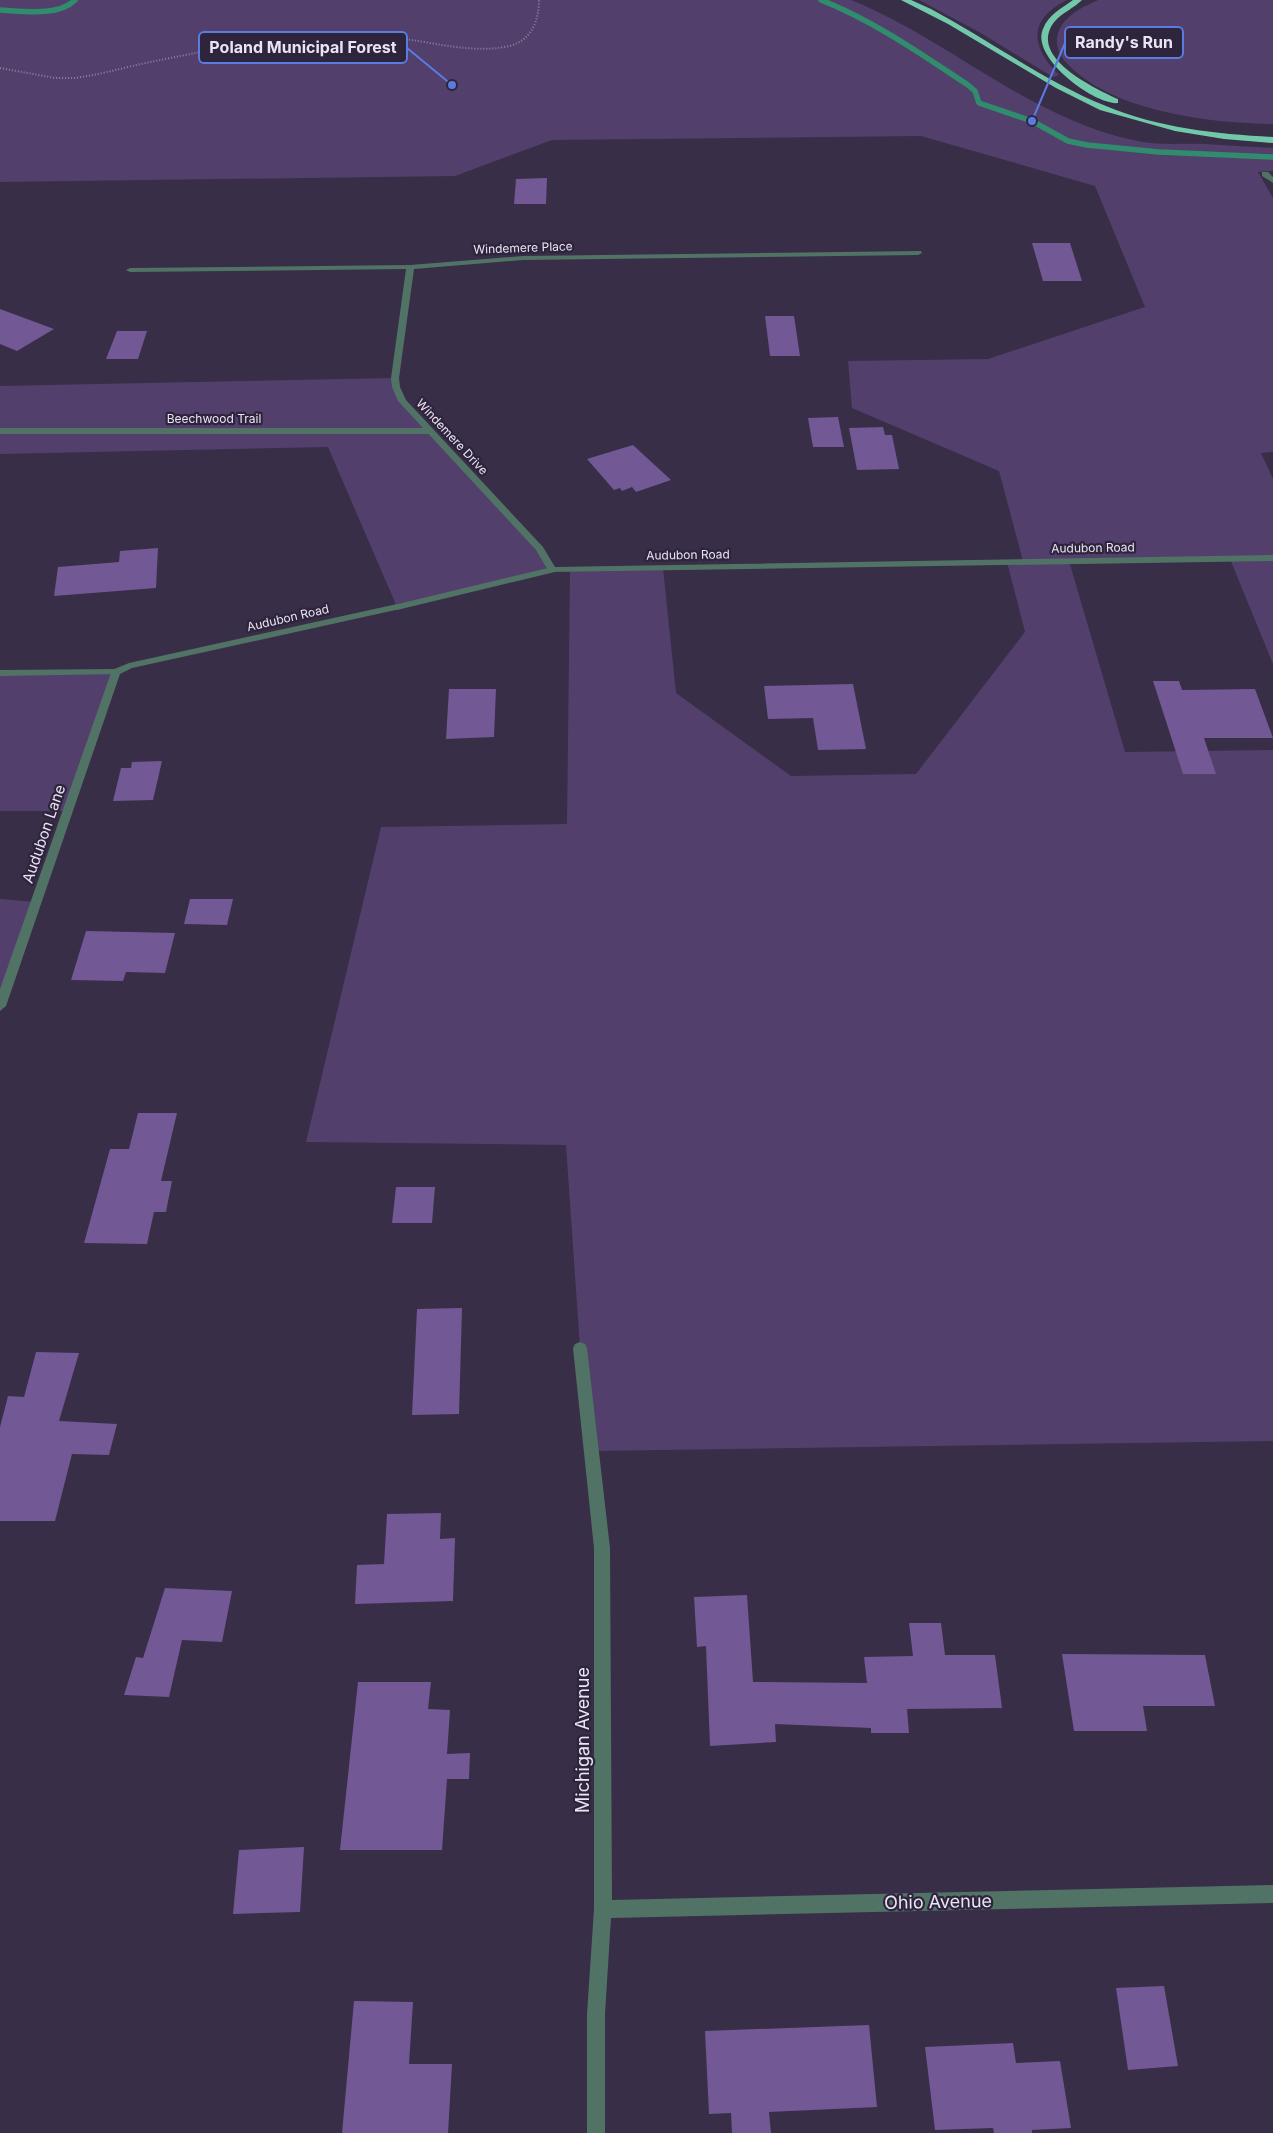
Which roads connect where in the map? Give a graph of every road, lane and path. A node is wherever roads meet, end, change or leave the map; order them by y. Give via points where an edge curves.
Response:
1 (539, 0) edge
2 (905, 0) edge
3 (1078, 0) edge
4 (0, 68) edge
5 (1121, 104) dead end
6 (1148, 113) dead end
7 (1204, 124) dead end
8 (1273, 140) edge
9 (1265, 174) dead end
10 (1273, 181) edge
11 (918, 253) dead end
12 (410, 267) junction
13 (130, 270) dead end
14 (0, 431) edge
15 (428, 431) junction
16 (1273, 558) edge
17 (552, 570) junction
18 (116, 672) junction
19 (0, 673) edge
20 (0, 1006) edge
21 (580, 1348) dead end
22 (1273, 1894) edge
23 (603, 1909) junction
24 (596, 2133) edge

1 - 4 path via 540,17 529,36 511,45 489,49 370,35 262,43 62,78
2 - 8 highway via 946,20 1083,100 1168,126
3 - 5 highway via 1048,22 1044,38 1047,51 1062,73
6 - 7 highway
9 - 10 street
11 - 12 street, Windemere Place via 523,258
12 - 13 street, Windemere Place
12 - 15 street, Windemere Drive via 396,386 402,401
14 - 15 street, Beechwood Trail
15 - 17 street, Windemere Drive via 540,548
16 - 17 street, Audubon Road
17 - 18 street, Audubon Road via 129,666
18 - 19 street
18 - 20 street, Audubon Lane
21 - 23 street, Michigan Avenue via 602,1548
22 - 23 street, Ohio Avenue
23 - 24 street, Michigan Avenue via 596,2014

